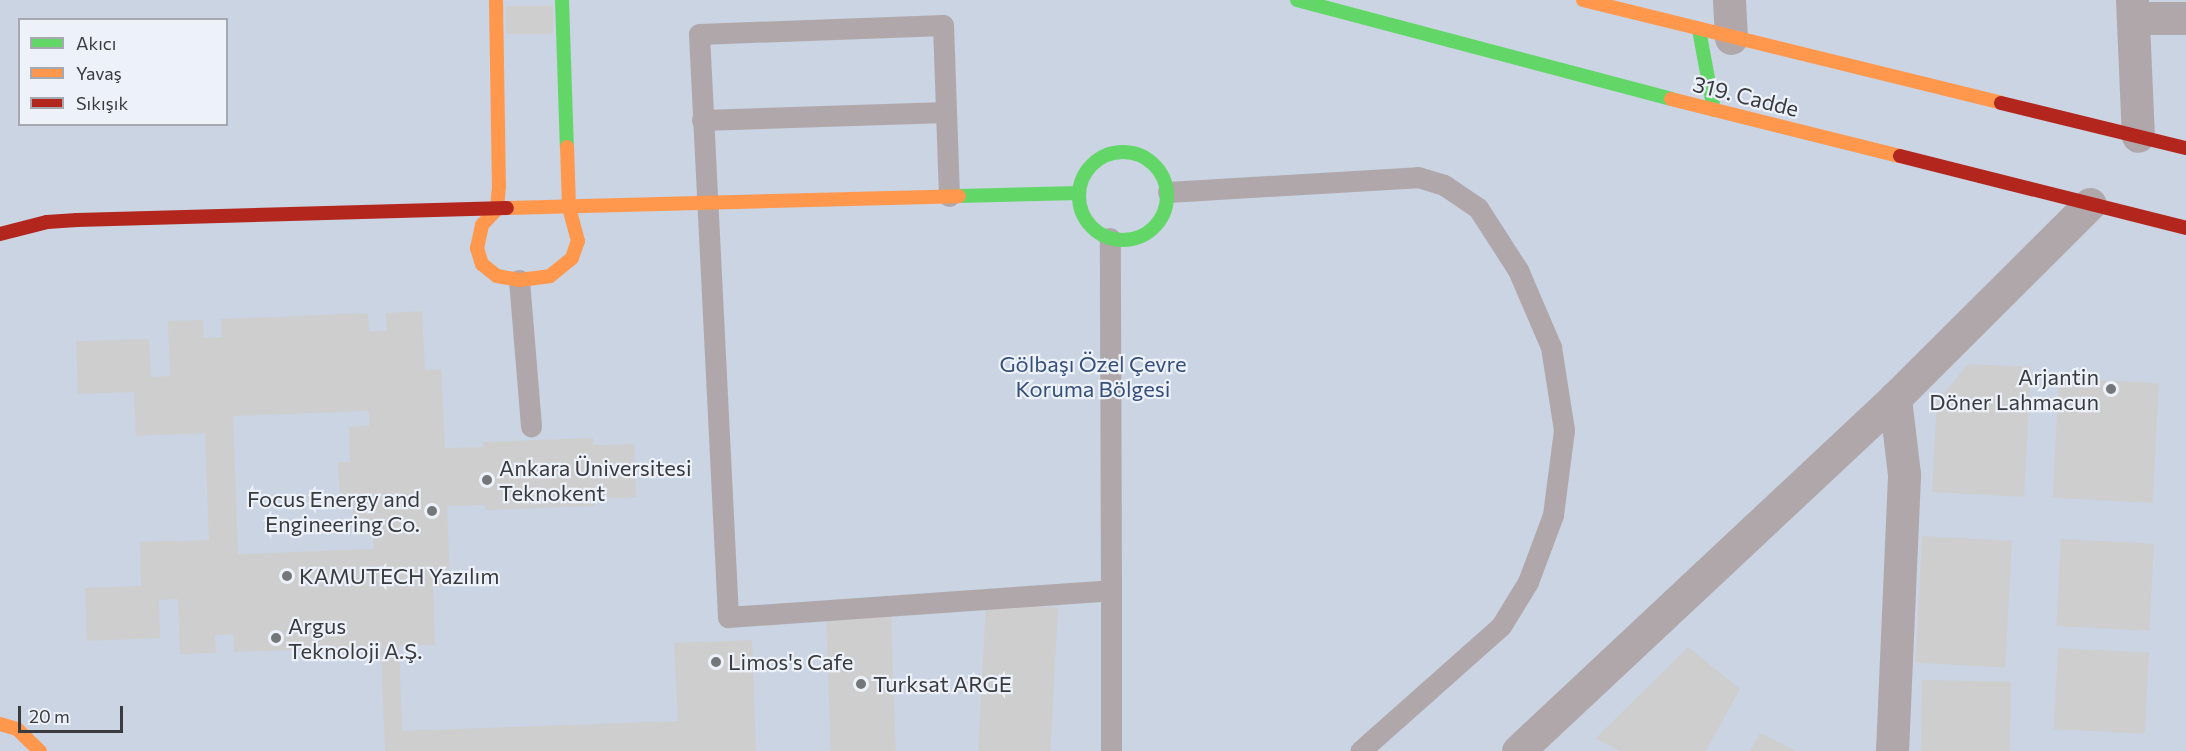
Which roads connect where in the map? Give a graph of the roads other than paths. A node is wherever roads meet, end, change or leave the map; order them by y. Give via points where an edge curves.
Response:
1 (496, 0) edge
2 (562, 0) edge
3 (1297, 0) edge
4 (1583, 0) edge
5 (1729, 0) edge
6 (2133, 9) edge
7 (2186, 18) edge
8 (1699, 30) junction
9 (1731, 38) junction
10 (1714, 110) junction
11 (946, 112) junction
12 (702, 120) junction
13 (2138, 136) junction
14 (2186, 148) edge
15 (1168, 192) junction
16 (1079, 193) junction
17 (949, 196) junction
18 (705, 204) junction
19 (2090, 204) junction
20 (569, 207) junction
21 (497, 209) junction
22 (2186, 228) edge
23 (0, 234) edge
24 (1110, 238) junction
25 (519, 280) junction
26 (1895, 398) junction
27 (531, 427) dead end
28 (1111, 590) junction
29 (0, 719) edge
30 (0, 724) edge
31 (40, 751) edge
32 (1111, 751) edge
33 (1360, 751) edge
34 (1518, 751) edge
35 (1892, 751) edge

1 - 21 street
2 - 20 street
3 - 10 street, 319. Cadde
4 - 8 street
5 - 9 street
6 - 7 street
6 - 13 street
8 - 9 street
8 - 10 street
9 - 13 street
10 - 19 street, 319. Cadde
11 - 12 lane
11 - 12 lane via 943,25 699,34
11 - 17 lane
12 - 18 lane
13 - 14 street
15 - 16 street via 1156,166 1130,152 1116,152 1091,166
15 - 24 street via 1161,219 1152,230 1139,237
15 - 33 lane via 1418,177 1444,185 1478,208 1518,270 1551,347 1564,430 1553,515 1528,582 1501,626
16 - 17 street
16 - 24 street via 1087,221
17 - 18 street
18 - 20 street
18 - 28 lane via 728,617
19 - 22 street, 319. Cadde
19 - 26 street
20 - 21 street
20 - 25 street via 577,226 572,258 550,276
21 - 23 street via 77,220 47,222
21 - 25 street via 482,225 477,248 482,264 497,276
24 - 28 lane
25 - 27 lane
26 - 34 street
26 - 35 street via 1904,474
28 - 32 lane
29 - 30 street
30 - 31 street via 17,729

